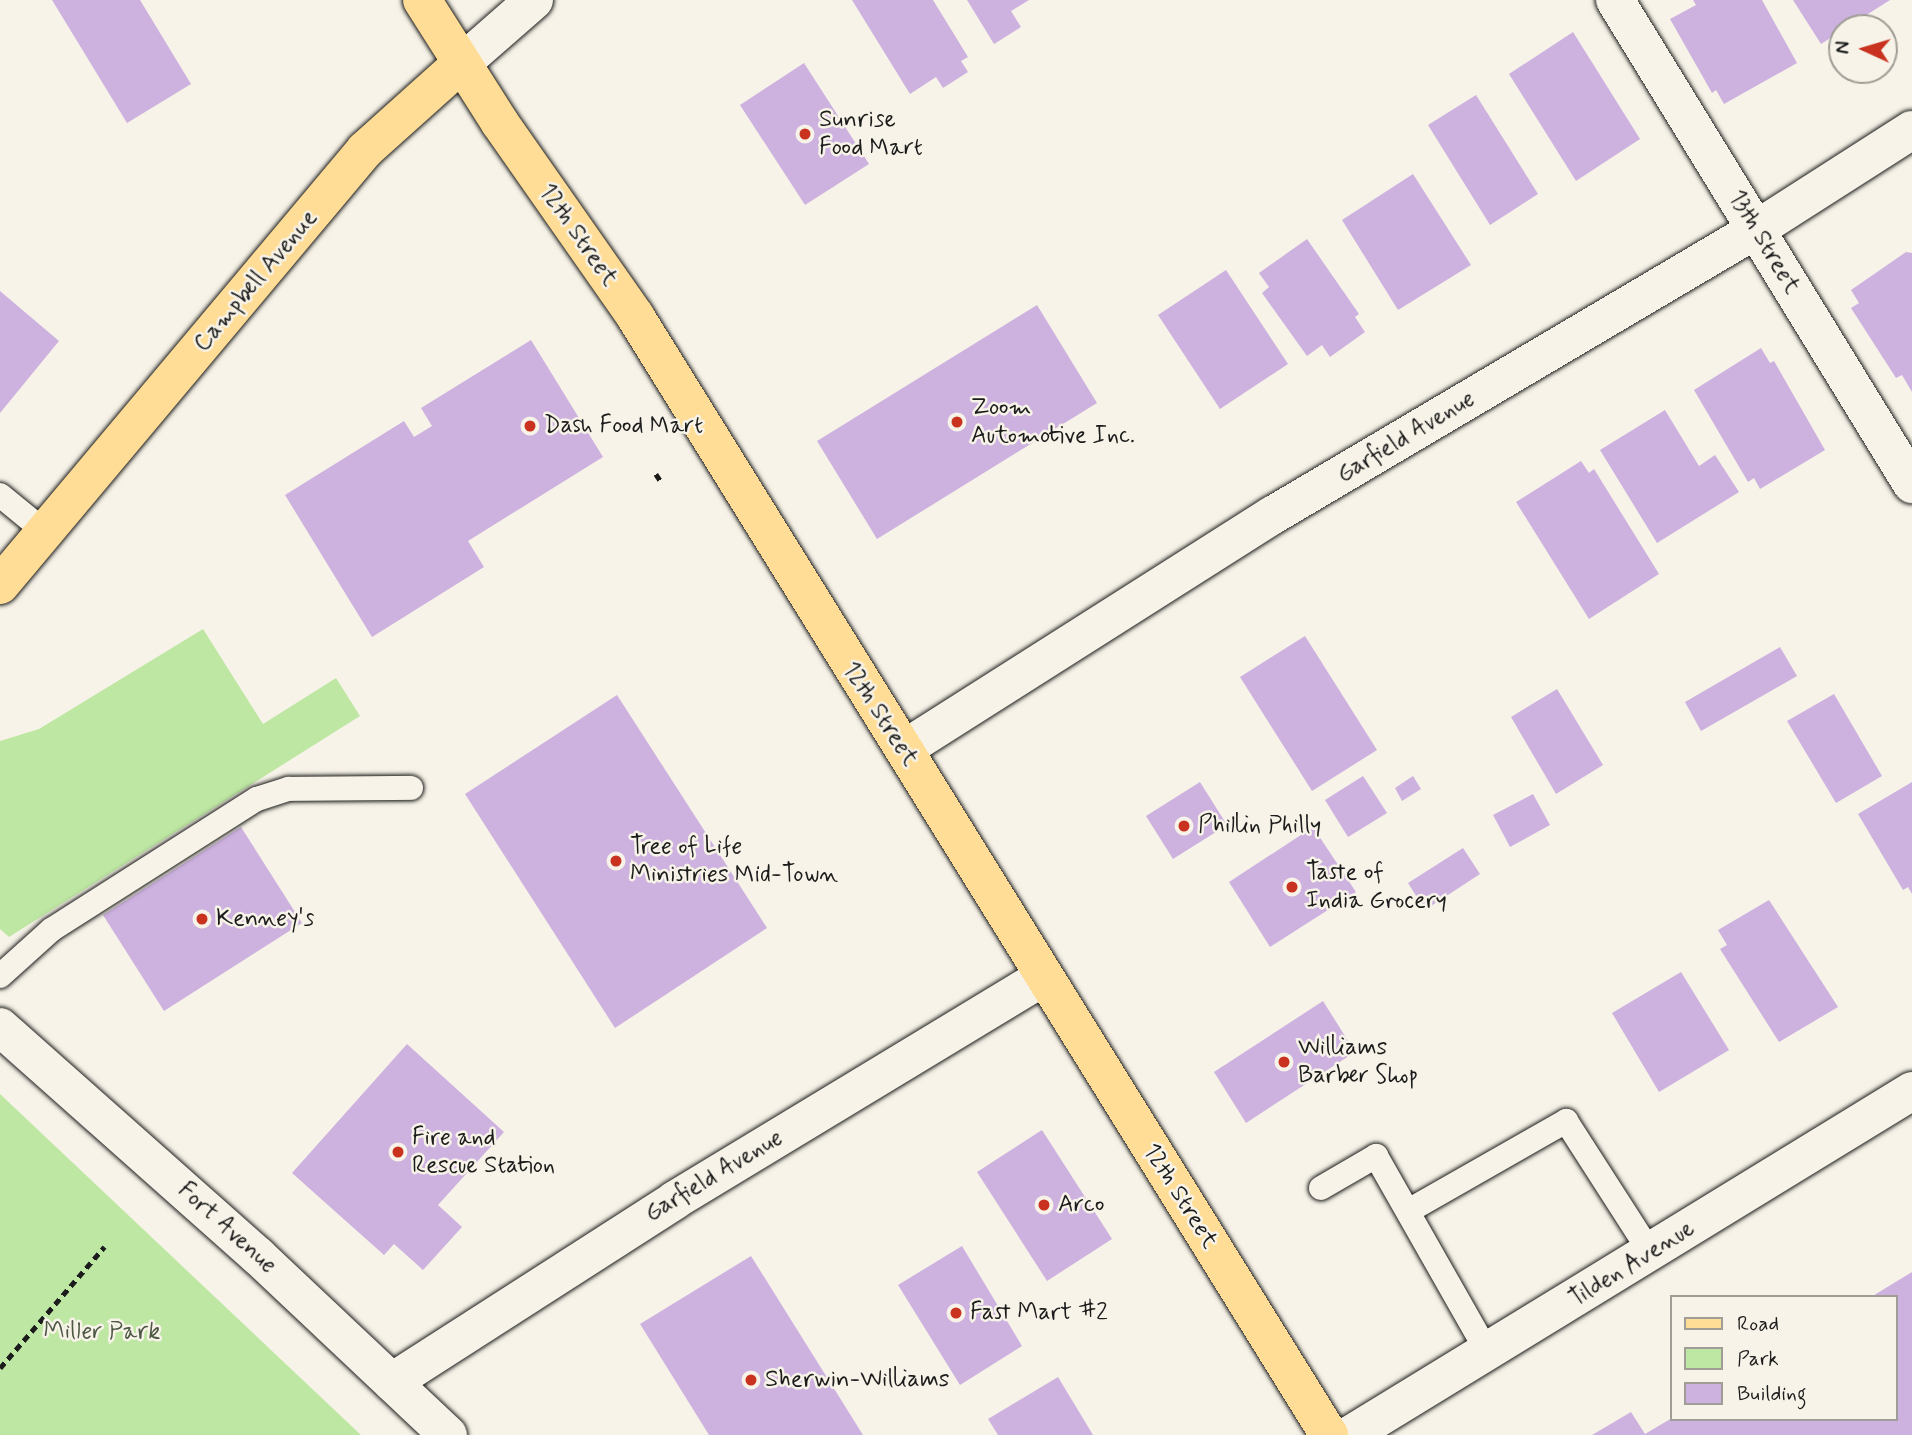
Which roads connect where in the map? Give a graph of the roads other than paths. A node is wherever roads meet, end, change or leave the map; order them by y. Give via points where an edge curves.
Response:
1 (422, 0) edge
2 (534, 0) edge
3 (1615, 0) edge
4 (461, 64) junction
5 (1912, 130) edge
6 (1757, 229) junction
7 (1912, 484) edge
8 (0, 495) edge
9 (44, 531) junction
10 (0, 585) edge
11 (904, 749) junction
12 (411, 788) dead end
13 (0, 976) edge
14 (1042, 978) junction
15 (0, 1027) edge
16 (1912, 1091) edge
17 (1321, 1188) dead end
18 (1410, 1210) junction
19 (1650, 1252) junction
20 (1488, 1353) junction
21 (391, 1382) junction
22 (448, 1435) edge
23 (1329, 1435) edge
24 (1350, 1435) edge

1 - 4 main road, 12th Street
2 - 4 street, Campbell Avenue
3 - 6 street, 13th Street
4 - 9 main road, Campbell Avenue via 365,150
4 - 11 main road, 12th Street via 635,316
5 - 6 street, Garfield Avenue
6 - 7 street, 13th Street
6 - 11 street, Garfield Avenue via 1273,515
8 - 9 lane
9 - 10 main road, Campbell Avenue
11 - 14 main road, 12th Street
12 - 13 lane via 288,789 257,799 51,930
14 - 21 street, Garfield Avenue via 675,1199
14 - 23 main road, 12th Street
15 - 21 street, Fort Avenue
16 - 19 street, Tilden Avenue
17 - 18 lane via 1376,1156
18 - 19 lane via 1566,1121
18 - 20 lane
19 - 20 street, Tilden Avenue
20 - 24 street, Tilden Avenue
21 - 22 street, Fort Avenue

